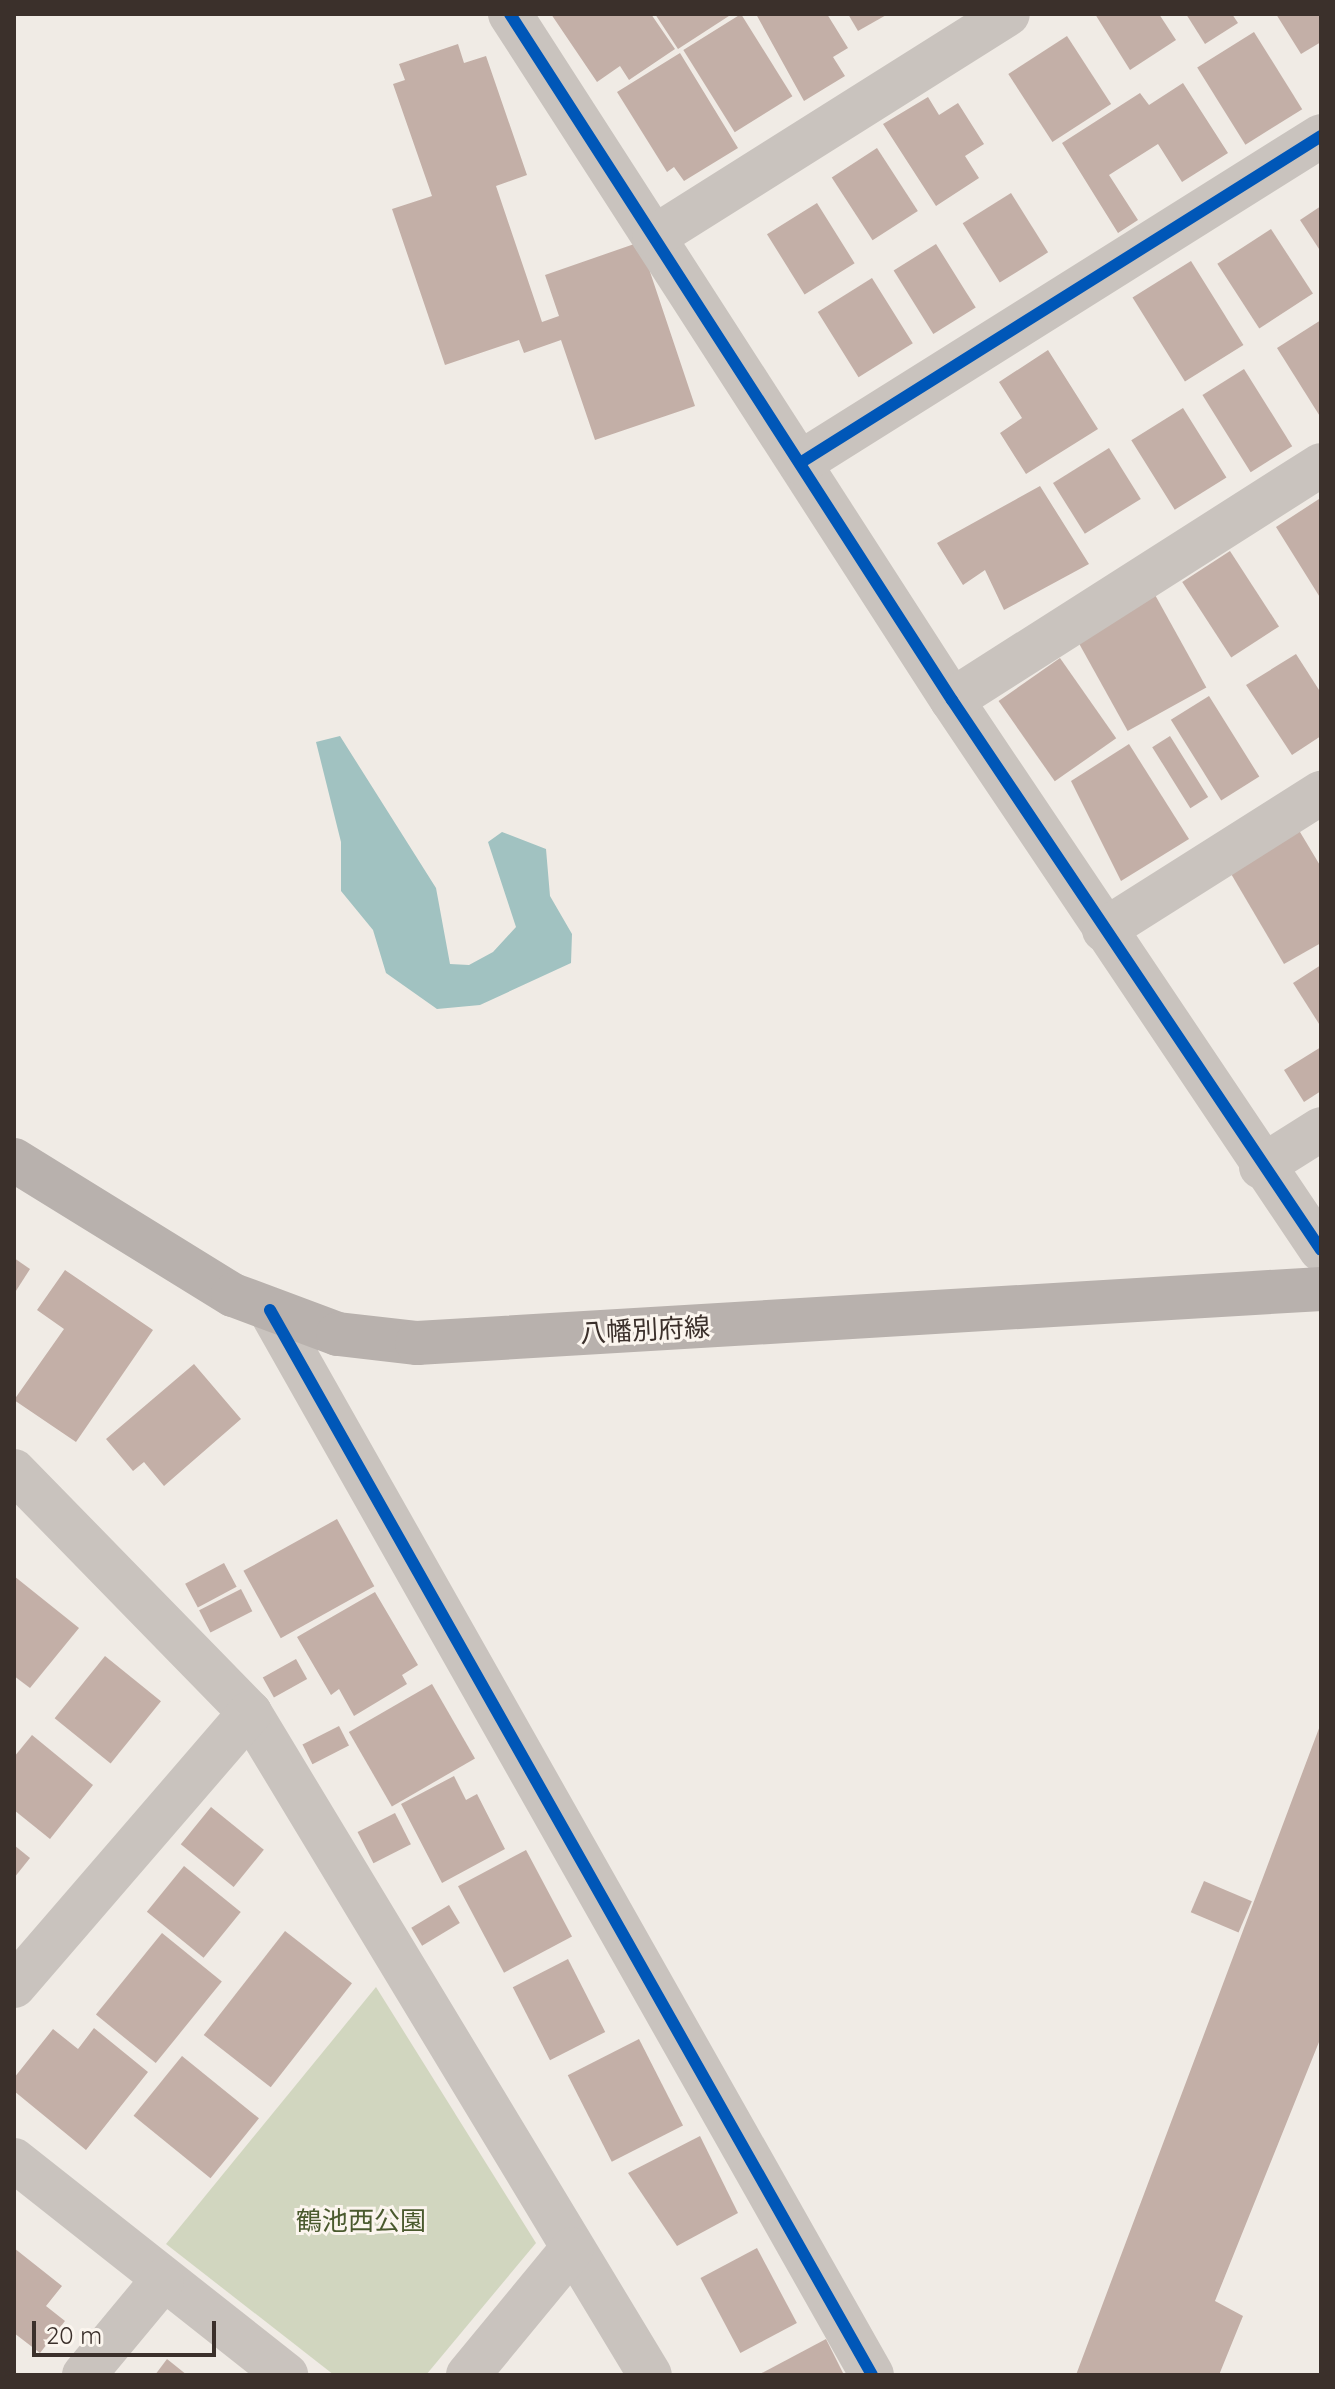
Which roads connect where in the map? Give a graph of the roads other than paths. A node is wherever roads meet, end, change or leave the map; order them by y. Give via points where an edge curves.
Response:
1 (510, 14) edge
2 (1008, 14) edge
3 (1321, 136) edge
4 (654, 237) junction
5 (800, 463) junction
6 (1321, 465) edge
7 (952, 700) junction
8 (1321, 793) edge
9 (1104, 930) junction
10 (1321, 1129) edge
11 (14, 1160) edge
12 (1261, 1167) junction
13 (1321, 1250) edge
14 (1321, 1289) edge
15 (270, 1310) junction
16 (18, 1481) edge
17 (250, 1713) junction
18 (14, 1986) edge
19 (14, 2160) edge
20 (572, 2249) junction
21 (162, 2281) junction
22 (84, 2375) edge
23 (286, 2375) edge
24 (468, 2375) edge
25 (650, 2375) edge
26 (872, 2375) edge

1 - 4 street
2 - 4 street
3 - 5 street
4 - 5 street
5 - 7 street
6 - 7 street
7 - 9 street
8 - 9 street
9 - 12 street
10 - 12 street
11 - 15 main road, 八幡別府線 via 233,1295
12 - 13 street
14 - 15 main road, 八幡別府線 via 417,1343 338,1334
15 - 26 street
16 - 17 street
17 - 18 street
17 - 20 street
19 - 21 street
20 - 24 street
20 - 25 street
21 - 22 street
21 - 23 street

